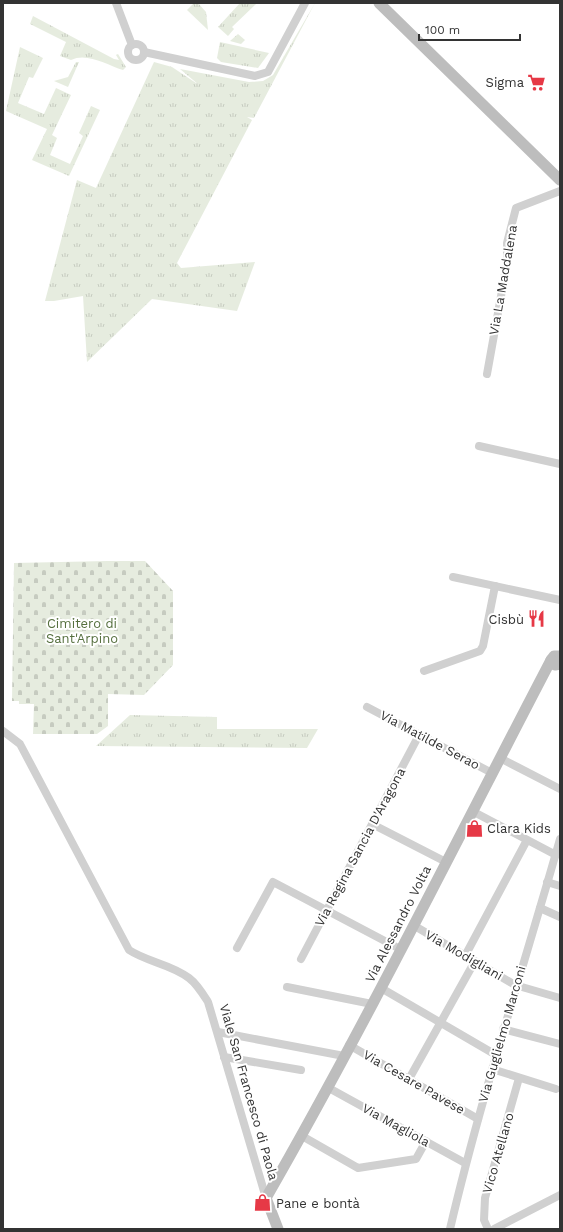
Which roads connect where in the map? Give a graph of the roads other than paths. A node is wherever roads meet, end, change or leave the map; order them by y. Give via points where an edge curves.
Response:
1 (116, 3) edge
2 (305, 3) edge
3 (378, 3) edge
4 (132, 45) junction
5 (144, 52) junction
6 (560, 180) edge
7 (560, 192) edge
8 (487, 374) dead end
9 (479, 446) dead end
10 (560, 464) edge
11 (453, 577) dead end
12 (495, 586) junction
13 (560, 600) edge
14 (558, 659) edge
15 (424, 671) dead end
16 (367, 707) dead end
17 (3, 731) edge
18 (419, 734) junction
19 (500, 758) junction
20 (492, 774) junction
21 (560, 789) edge
22 (472, 811) junction
23 (372, 824) junction
24 (527, 840) junction
25 (560, 840) edge
26 (556, 855) junction
27 (446, 862) junction
28 (547, 882) junction
29 (560, 886) edge
30 (540, 908) junction
31 (326, 911) junction
32 (560, 917) edge
33 (413, 925) junction
34 (237, 948) dead end
35 (400, 949) junction
36 (465, 956) junction
37 (301, 958) dead end
38 (475, 961) junction
39 (516, 985) junction
40 (287, 987) dead end
41 (381, 988) junction
42 (560, 998) edge
43 (372, 1004) junction
44 (440, 1022) junction
45 (503, 1029) junction
46 (218, 1032) junction
47 (560, 1044) edge
48 (349, 1045) junction
49 (496, 1055) junction
50 (344, 1056) junction
51 (224, 1057) junction
52 (492, 1069) junction
53 (301, 1070) dead end
54 (519, 1078) junction
55 (409, 1079) junction
56 (328, 1087) junction
57 (556, 1089) dead end
58 (478, 1119) junction
59 (302, 1136) junction
60 (426, 1141) junction
61 (465, 1163) junction
62 (560, 1195) edge
63 (266, 1198) junction
64 (506, 1226) edge
65 (278, 1229) edge
66 (450, 1229) edge
67 (488, 1229) edge
68 (494, 1229) edge

1 - 4 street
2 - 5 street via 268,72 256,76
3 - 6 street
4 - 5 street via 140,45
4 - 5 street via 128,51 133,60 141,59
7 - 8 street, Via La Maddalena via 516,208 507,243 507,263
9 - 10 street
11 - 12 street
12 - 13 street
12 - 15 street via 480,651
14 - 19 street, Via Alessandro Volta
16 - 18 street, Via Matilde Serao
17 - 46 street, Viale San Francesco di Paola via 20,744 129,950 189,978 208,1002
18 - 20 street, Via Matilde Serao
18 - 23 street, Via Regina Sancia D'Aragona
19 - 20 street, Via Alessandro Volta
19 - 21 street
20 - 22 street, Via Alessandro Volta
22 - 24 street
22 - 27 street, Via Alessandro Volta
23 - 27 street
23 - 31 street, Via Regina Sancia D'Aragona
24 - 26 street
24 - 36 street
25 - 26 street, Via Guglielmo Marconi
26 - 28 street, Via Guglielmo Marconi
27 - 33 street, Via Alessandro Volta
28 - 29 street
28 - 30 street, Via Guglielmo Marconi
30 - 32 street
30 - 39 street, Via Guglielmo Marconi
31 - 34 street via 273,882
31 - 35 street
31 - 37 street, Via Regina Sancia D'Aragona
33 - 35 street, Via Alessandro Volta
33 - 36 street, Via Modigliani
35 - 41 street, Via Alessandro Volta
36 - 38 street, Via Modigliani
38 - 39 street, Via Modigliani
38 - 44 street
39 - 42 street, Via Modigliani
39 - 45 street, Via Guglielmo Marconi
40 - 43 street
41 - 43 street, Via Alessandro Volta
41 - 44 street
43 - 48 street, Via Alessandro Volta
44 - 49 street
44 - 55 street
45 - 47 street
45 - 49 street, Via Guglielmo Marconi
46 - 50 street
46 - 51 street, Viale San Francesco di Paola
48 - 50 street, Via Alessandro Volta
48 - 55 street, Via Cesare Pavese
49 - 52 street, Via Guglielmo Marconi
50 - 56 street, Via Alessandro Volta
51 - 53 street
51 - 63 street, Viale San Francesco di Paola
52 - 54 street
52 - 58 street, Via Guglielmo Marconi
54 - 57 street
54 - 67 street, Vico Atellano via 485,1198 484,1220
55 - 58 street, Via Cesare Pavese
56 - 59 street, Via Alessandro Volta
56 - 60 street, Via Magliola
58 - 61 street, Via Guglielmo Marconi
59 - 60 street via 358,1168 416,1159
59 - 63 street, Via Alessandro Volta
60 - 61 street, Via Magliola
61 - 66 street, Via Guglielmo Marconi
62 - 64 street
63 - 65 street, Viale San Francesco di Paola
64 - 68 street

